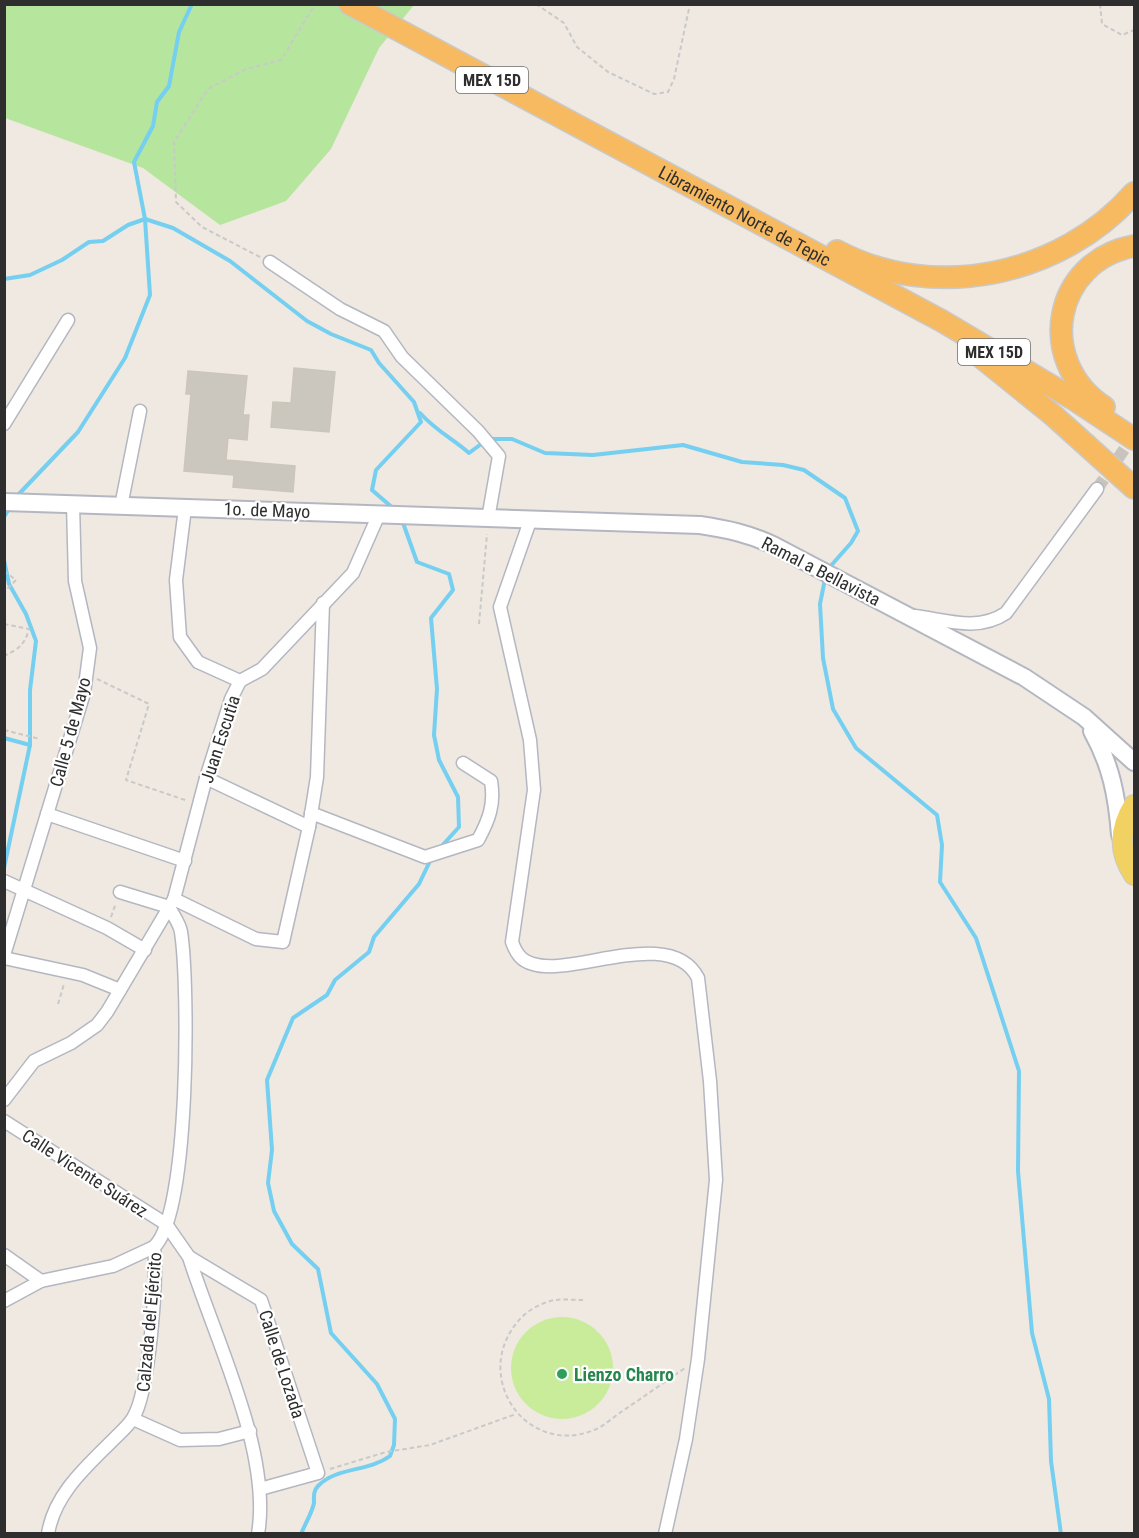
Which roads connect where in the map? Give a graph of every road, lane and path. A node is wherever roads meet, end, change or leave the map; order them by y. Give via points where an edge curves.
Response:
1 (315, 4) edge
2 (350, 4) edge
3 (536, 4) edge
4 (690, 4) edge
5 (1100, 4) edge
6 (1134, 30) edge
7 (634, 155) junction
8 (1134, 193) edge
9 (1134, 246) edge
10 (270, 262) joint
11 (849, 271) junction
12 (68, 320) dead end
13 (140, 411) dead end
14 (4, 424) edge
15 (1134, 427) edge
16 (1134, 439) edge
17 (1134, 488) edge
18 (1097, 489) tunnel mouth
19 (4, 502) edge
20 (67, 504) junction
21 (121, 506) junction
22 (185, 508) junction
23 (379, 514) junction
24 (488, 519) junction
25 (530, 520) junction
26 (4, 571) edge
27 (4, 592) edge
28 (323, 603) junction
29 (905, 614) junction
30 (4, 624) edge
31 (479, 624) dead end
32 (4, 656) edge
33 (87, 674) junction
34 (240, 681) junction
35 (1084, 717) junction
36 (4, 730) edge
37 (40, 739) dead end
38 (1134, 762) edge
39 (463, 763) dead end
40 (206, 778) junction
41 (199, 804) junction
42 (1134, 805) edge
43 (47, 813) junction
44 (312, 813) junction
45 (309, 827) junction
46 (1121, 840) junction
47 (185, 861) junction
48 (1134, 875) edge
49 (4, 880) edge
50 (25, 892) junction
51 (120, 892) joint
52 (172, 903) junction
53 (106, 928) junction
54 (145, 950) junction
55 (4, 957) edge
56 (68, 972) junction
57 (120, 990) junction
58 (58, 1004) dead end
59 (4, 1100) edge
60 (4, 1121) edge
61 (166, 1224) junction
62 (154, 1247) junction
63 (4, 1255) edge
64 (189, 1257) junction
65 (41, 1281) junction
66 (583, 1300) dead end
67 (4, 1301) edge
68 (698, 1359) junction
69 (517, 1413) junction
70 (133, 1419) junction
71 (250, 1431) junction
72 (318, 1473) junction
73 (260, 1489) junction
74 (48, 1533) edge
75 (258, 1533) edge
76 (665, 1533) edge

1 - 10 path via 281,60 246,69 208,89 174,142 176,202 202,227
2 - 7 highway, Libramiento Norte de Tepic / MEX 15D
3 - 4 path via 564,23 577,47 608,72 654,94 668,92 674,79
5 - 6 path via 1102,24 1122,35
7 - 8 highway via 661,156 844,255 897,273 948,279 1005,272 1049,256 1084,237 1119,211
7 - 11 highway, Libramiento Norte de Tepic / MEX 15D
9 - 15 highway via 1116,249 1086,271 1065,301 1059,336 1068,368 1092,398
10 - 24 street via 340,309 384,331 402,357 499,456
11 - 16 highway, Libramiento Norte de Tepic / MEX 15D via 1076,400
11 - 17 highway via 857,285 974,351
12 - 14 street
13 - 21 street
18 - 29 street via 1006,613 992,622 974,625
19 - 20 street, 1o. de Mayo
20 - 21 street, 1o. de Mayo
20 - 33 street, Calle 5 de Mayo via 75,581 90,648
21 - 22 street, 1o. de Mayo
22 - 23 street, 1o. de Mayo
22 - 34 street via 176,580 180,637 198,662
23 - 24 street, 1o. de Mayo
23 - 28 street, Juan Escutia via 353,573
24 - 25 street, 1o. de Mayo
24 - 31 path
25 - 29 street, Ramal a Bellavista via 700,525 751,535
25 - 68 street via 500,607 530,740 534,790 512,942 518,956 532,964 550,966 609,956 649,955 678,958 692,967 698,978 716,1180
26 - 27 path via 16,580
28 - 34 street, Juan Escutia via 262,669
28 - 44 street via 317,777
29 - 35 street, Ramal a Bellavista via 1024,677
30 - 32 path via 29,629 20,649
33 - 41 path via 149,704 126,780
33 - 43 street, Calle 5 de Mayo
34 - 40 street, Juan Escutia
35 - 38 street, Ramal a Bellavista
35 - 46 street via 1105,755 1115,787
36 - 37 path
39 - 44 street via 491,781 494,796 490,819 478,840 425,857
40 - 41 street, Juan Escutia
40 - 45 street
41 - 47 street, Juan Escutia
42 - 46 main road via 1124,821
43 - 47 street
43 - 50 street, Calle 5 de Mayo
44 - 45 street
45 - 52 street via 283,942 256,939
46 - 48 main road via 1124,858
47 - 52 street, Juan Escutia
49 - 50 street
50 - 53 street
50 - 55 street, Calle 5 de Mayo
51 - 52 street
51 - 53 path
52 - 54 street, Juan Escutia
52 - 61 street, Calzada del Ejército via 181,929 185,972 184,1098 180,1164
53 - 54 street
54 - 57 street, Juan Escutia
55 - 56 street
56 - 57 street
56 - 58 path
57 - 59 street, Juan Escutia via 97,1025 34,1061
60 - 61 street, Calle Vicente Suárez
61 - 62 street, Calzada del Ejército
61 - 64 street, Calzada del Ejército
62 - 65 street via 113,1266
62 - 70 street, Calzada del Ejército via 156,1269 143,1398
63 - 65 street
64 - 71 street, Calzada del Ejército
64 - 72 street, Calle de Lozada via 261,1300
65 - 67 street
66 - 69 path via 554,1300 528,1311 508,1333 499,1360 502,1389
68 - 69 path via 595,1430 567,1436 540,1430
68 - 76 street via 686,1439
69 - 72 path via 430,1445 386,1452
70 - 71 street via 180,1440 219,1439
70 - 74 street, Calzada del Ejército via 74,1480 51,1514
71 - 73 street, Calzada del Ejército
72 - 73 street
73 - 75 street, Calzada del Ejército

